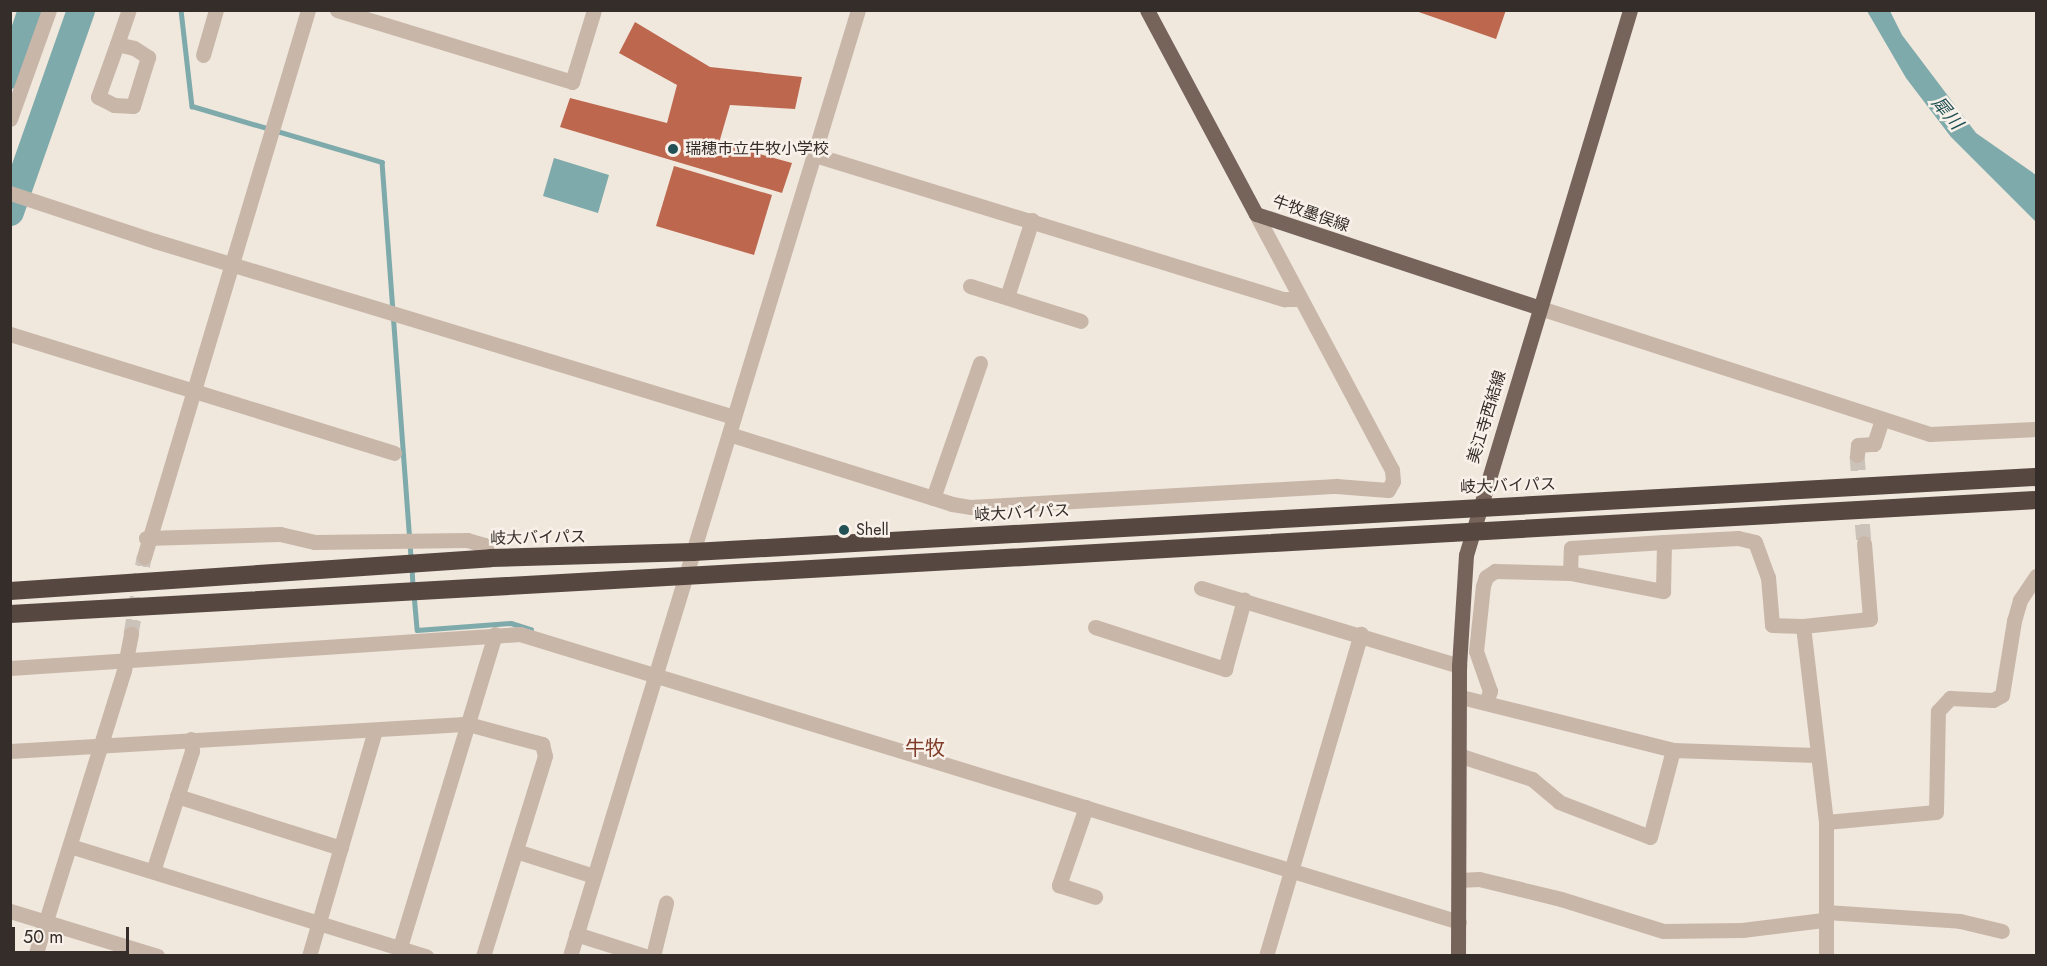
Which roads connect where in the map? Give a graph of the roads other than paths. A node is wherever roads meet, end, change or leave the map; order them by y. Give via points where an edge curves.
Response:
1 (49, 10) edge
2 (129, 10) edge
3 (216, 10) edge
4 (308, 10) edge
5 (337, 10) edge
6 (594, 10) edge
7 (858, 10) edge
8 (1147, 10) edge
9 (1630, 10) edge
10 (117, 44) dead end
11 (203, 55) dead end
12 (10, 119) edge
13 (815, 155) junction
14 (10, 193) edge
15 (1256, 214) junction
16 (1032, 220) junction
17 (230, 264) junction
18 (970, 286) dead end
19 (1008, 297) junction
20 (1300, 299) junction
21 (1540, 308) junction
22 (1081, 321) dead end
23 (10, 334) edge
24 (981, 369) dead end
25 (192, 390) junction
26 (734, 417) junction
27 (1882, 419) junction
28 (2037, 429) edge
29 (729, 435) junction
30 (394, 453) dead end
31 (1857, 455) dead end
32 (2037, 477) edge
33 (933, 498) junction
34 (2037, 500) edge
35 (1479, 506) junction
36 (1472, 533) junction
37 (146, 538) junction
38 (1664, 542) junction
39 (1864, 543) tunnel mouth
40 (693, 552) junction
41 (144, 557) tunnel mouth
42 (491, 558) junction
43 (1570, 573) junction
44 (2037, 576) edge
45 (686, 578) junction
46 (1202, 588) dead end
47 (10, 591) edge
48 (1244, 600) junction
49 (10, 614) edge
50 (1803, 626) junction
51 (1095, 627) dead end
52 (131, 634) tunnel mouth
53 (495, 634) junction
54 (1361, 634) junction
55 (126, 660) junction
56 (1460, 666) junction
57 (10, 668) edge
58 (656, 677) junction
59 (1461, 697) junction
60 (1486, 702) junction
61 (468, 724) junction
62 (375, 730) junction
63 (191, 739) junction
64 (101, 744) junction
65 (1673, 750) junction
66 (11, 751) edge
67 (1817, 755) junction
68 (1461, 756) junction
69 (10, 764) edge
70 (177, 796) junction
71 (1086, 807) junction
72 (1826, 822) junction
73 (70, 846) junction
74 (341, 848) junction
75 (516, 850) junction
76 (1292, 870) junction
77 (153, 872) junction
78 (594, 876) junction
79 (1460, 880) junction
80 (1095, 897) dead end
81 (666, 903) dead end
82 (10, 911) edge
83 (1825, 916) junction
84 (46, 922) junction
85 (320, 922) junction
86 (1459, 922) junction
87 (2002, 932) dead end
88 (576, 934) junction
89 (400, 947) junction
90 (35, 956) edge
91 (157, 956) edge
92 (309, 956) edge
93 (426, 956) edge
94 (483, 956) edge
95 (570, 956) edge
96 (645, 956) edge
97 (653, 956) edge
98 (1266, 956) edge
99 (1458, 956) edge
100 (1826, 956) edge

1 - 12 street
2 - 10 street
3 - 11 street
4 - 17 street
5 - 6 street via 573,82
7 - 13 street
8 - 15 main road, 牛牧墨俣線
9 - 21 main road, 美江寺西結線
13 - 16 street
13 - 26 street
14 - 17 street
15 - 20 street
15 - 21 main road, 牛牧墨俣線
16 - 19 street
16 - 20 street via 1284,299
17 - 25 street
17 - 26 street
18 - 19 street
19 - 22 street
20 - 33 street via 1392,470 1388,490 1336,486 970,507
21 - 27 street
21 - 35 main road, 美江寺西結線
23 - 25 street
24 - 33 street
25 - 30 street
25 - 37 street
26 - 29 street
27 - 28 street via 1930,435
27 - 31 street via 1874,444 1858,445
29 - 33 street
29 - 40 street
32 - 35 highway, 岐大バイパス
34 - 36 highway
35 - 36 main road, 美江寺西結線
35 - 40 highway, 岐大バイパス
36 - 45 highway
36 - 56 main road, 美江寺西結線 via 1466,555
37 - 41 street
37 - 42 street via 280,534 315,542 467,540 484,545
38 - 43 street via 1571,548
38 - 43 street via 1663,591
38 - 50 street via 1738,538 1755,542 1768,577 1772,625
39 - 50 street via 1870,619
40 - 42 highway, 岐大バイパス
40 - 45 street
42 - 47 highway, 岐大バイパス
43 - 60 street via 1517,569 1495,571 1486,577 1476,651 1490,691
44 - 72 street via 2020,600 2002,695 1993,700 1950,698 1938,711 1936,812
45 - 49 highway
45 - 58 street
46 - 48 street
48 - 51 street via 1225,669
48 - 54 street
50 - 67 street
52 - 55 street
53 - 55 street
53 - 58 street via 520,634
53 - 61 street
54 - 56 street
54 - 76 street
55 - 57 street
55 - 64 street
56 - 59 main road, 美江寺西結線
58 - 71 street
58 - 78 street
59 - 60 street
59 - 68 main road, 美江寺西結線
60 - 65 street via 1562,725
61 - 62 street
61 - 75 street via 542,744 545,756
61 - 89 street
62 - 63 street
62 - 74 street
63 - 64 street
63 - 70 street via 192,751
64 - 66 street
64 - 73 street
65 - 67 street
65 - 68 street via 1650,837 1559,802 1532,779
66 - 69 street
67 - 72 street
68 - 79 main road, 美江寺西結線
70 - 74 street
70 - 77 street
71 - 76 street
71 - 80 street via 1059,885
72 - 83 street
73 - 77 street
73 - 84 street
74 - 85 street
75 - 78 street
75 - 94 street
76 - 86 street
76 - 98 street
77 - 85 street
78 - 88 street
79 - 83 street via 1479,879 1561,899 1663,931 1742,930
79 - 86 main road, 美江寺西結線
81 - 97 street
82 - 84 street
83 - 87 street via 1960,921
83 - 100 street
84 - 90 street
84 - 91 street
85 - 89 street
85 - 92 street
86 - 99 main road, 美江寺西結線
88 - 95 street
88 - 96 street
89 - 93 street

